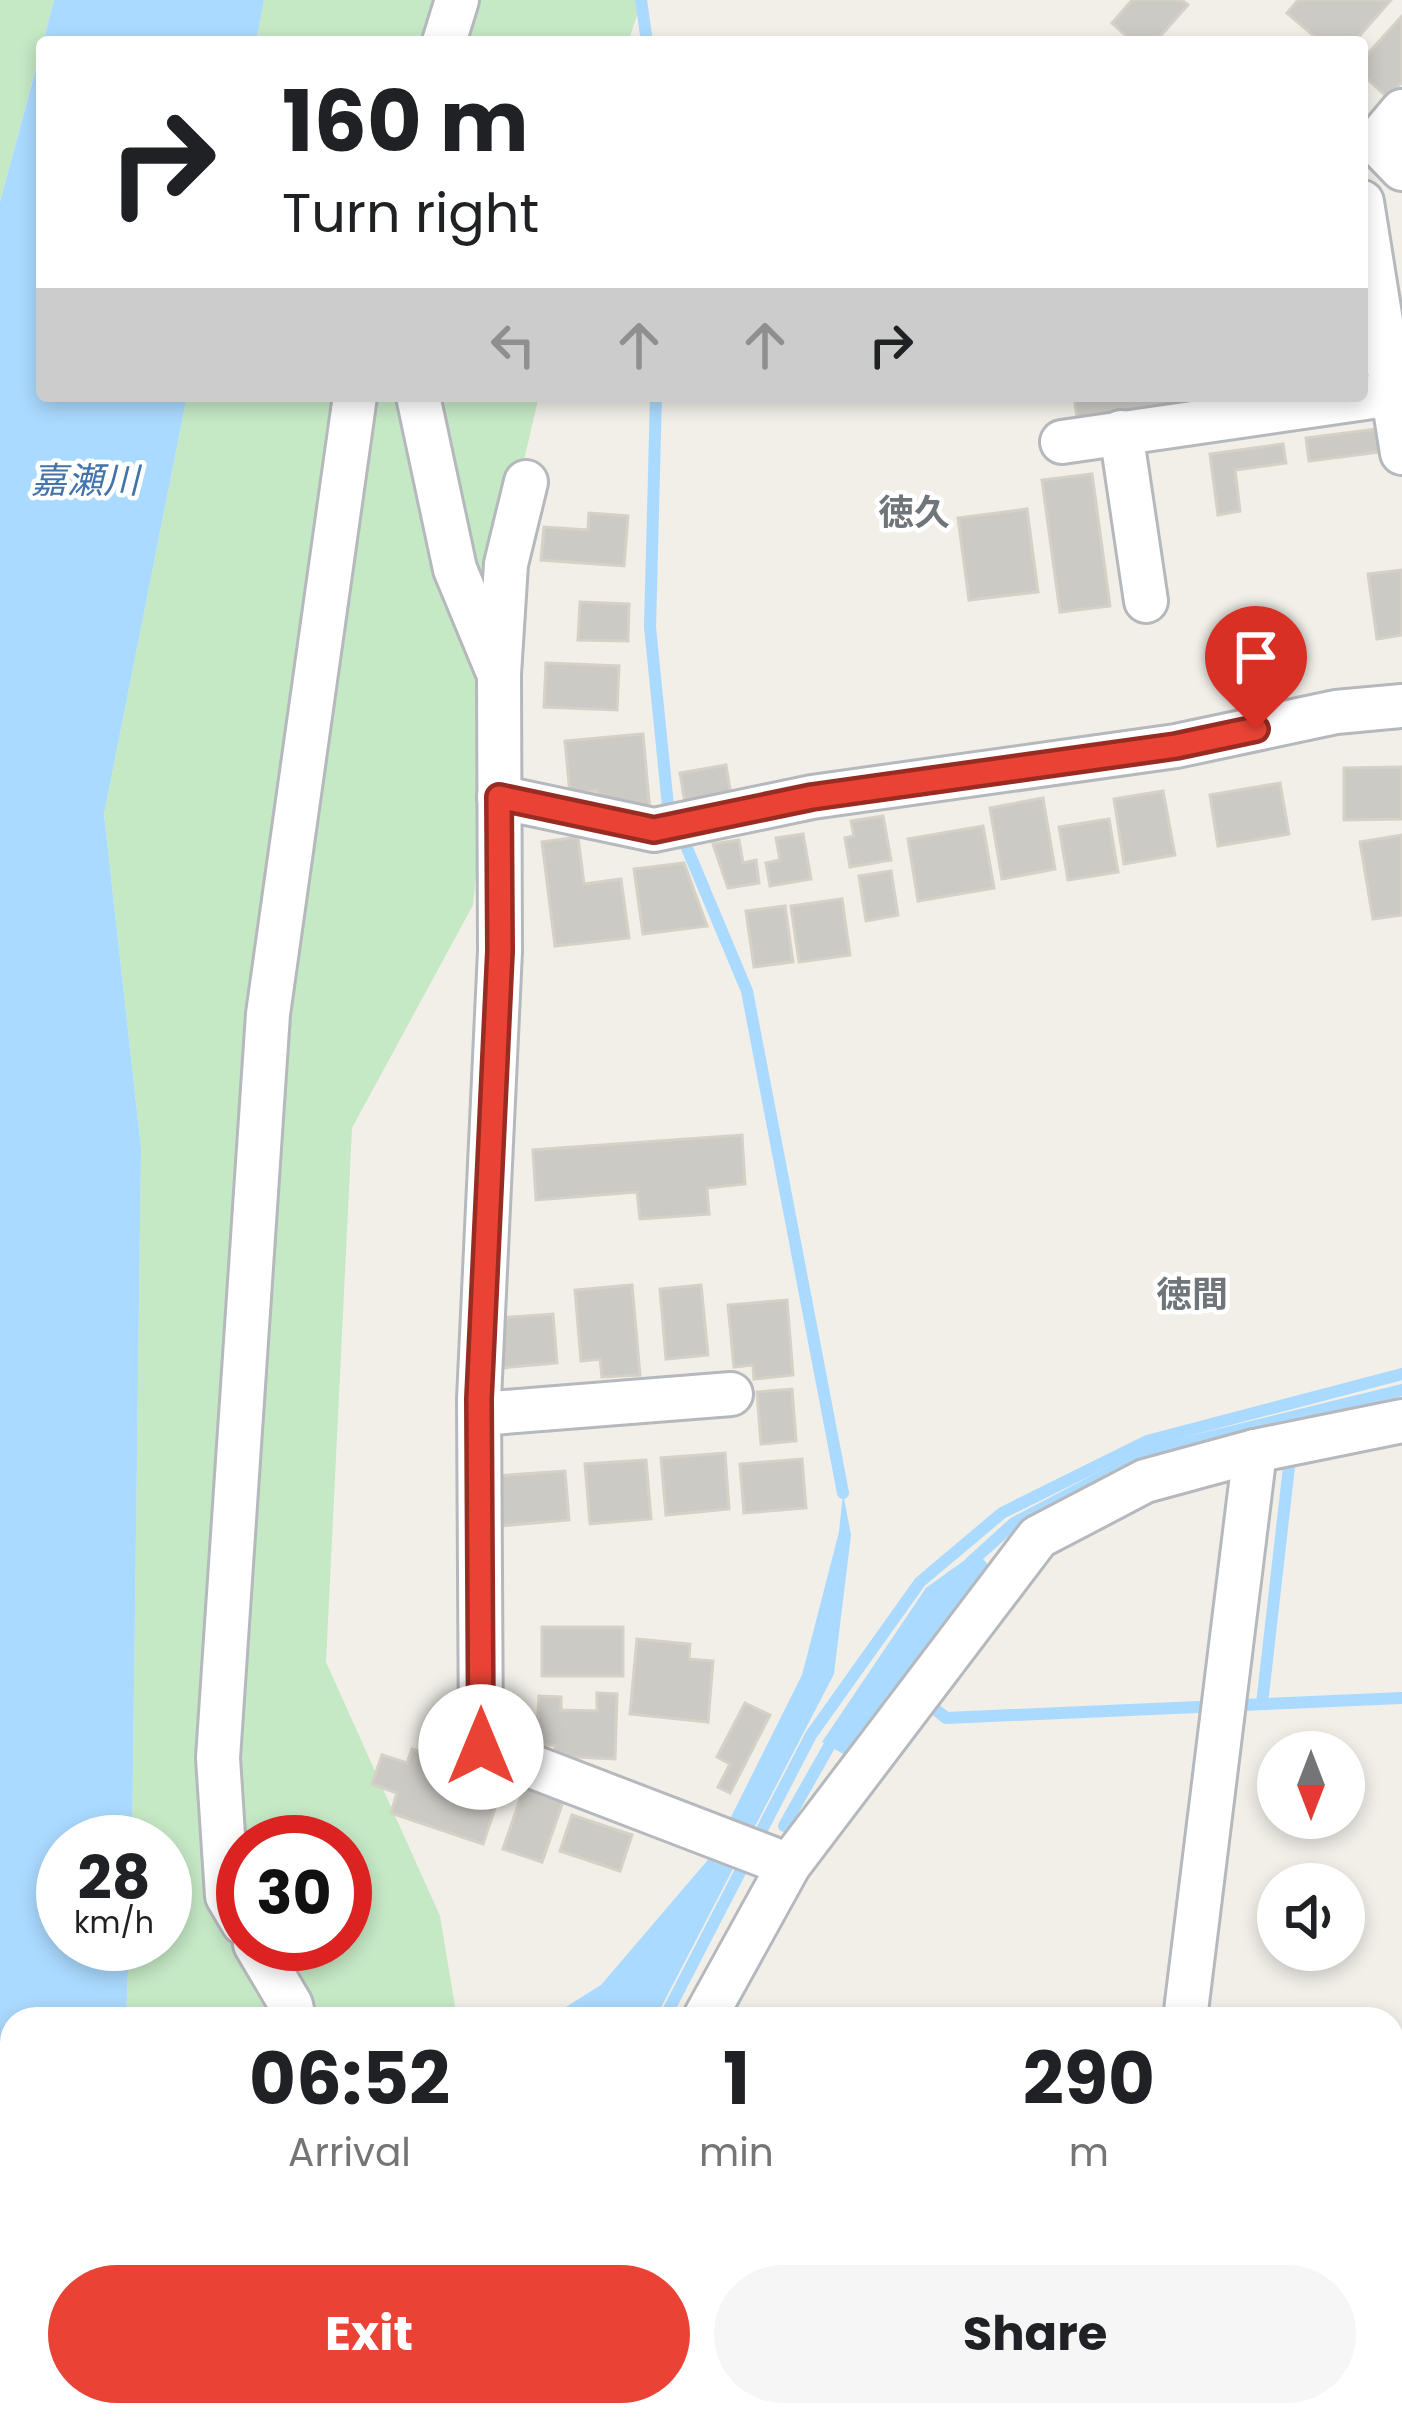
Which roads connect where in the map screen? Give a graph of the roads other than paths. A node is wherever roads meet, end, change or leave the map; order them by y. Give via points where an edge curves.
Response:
1 (457, 0) edge
2 (447, 36) edge
3 (1368, 239) edge
4 (1393, 394) junction
5 (1368, 397) edge
6 (354, 402) edge
7 (419, 402) edge
8 (1336, 402) edge
9 (1121, 432) junction
10 (1062, 442) dead end
11 (1402, 453) edge
12 (526, 482) dead end
13 (1146, 601) dead end
14 (499, 674) junction
15 (1402, 706) edge
16 (499, 797) junction
17 (731, 1394) dead end
18 (480, 1414) junction
19 (1402, 1421) edge
20 (1282, 1446) junction
21 (222, 1815) edge
22 (775, 1860) junction
23 (271, 1971) edge
24 (291, 2007) edge
25 (709, 2007) edge
26 (1186, 2007) edge

1 - 2 street
3 - 4 street
4 - 5 street
4 - 11 street
6 - 21 street via 266,1037 218,1758
7 - 14 street via 455,569
8 - 9 street
9 - 10 street
9 - 13 street
12 - 14 street via 506,564
14 - 16 street
15 - 16 street via 812,797 654,830
16 - 18 street
17 - 18 street
18 - 22 street via 481,1747
19 - 20 street
20 - 22 street via 1145,1481 1038,1537 917,1696
20 - 26 street via 1223,1706
22 - 25 street
23 - 24 street

